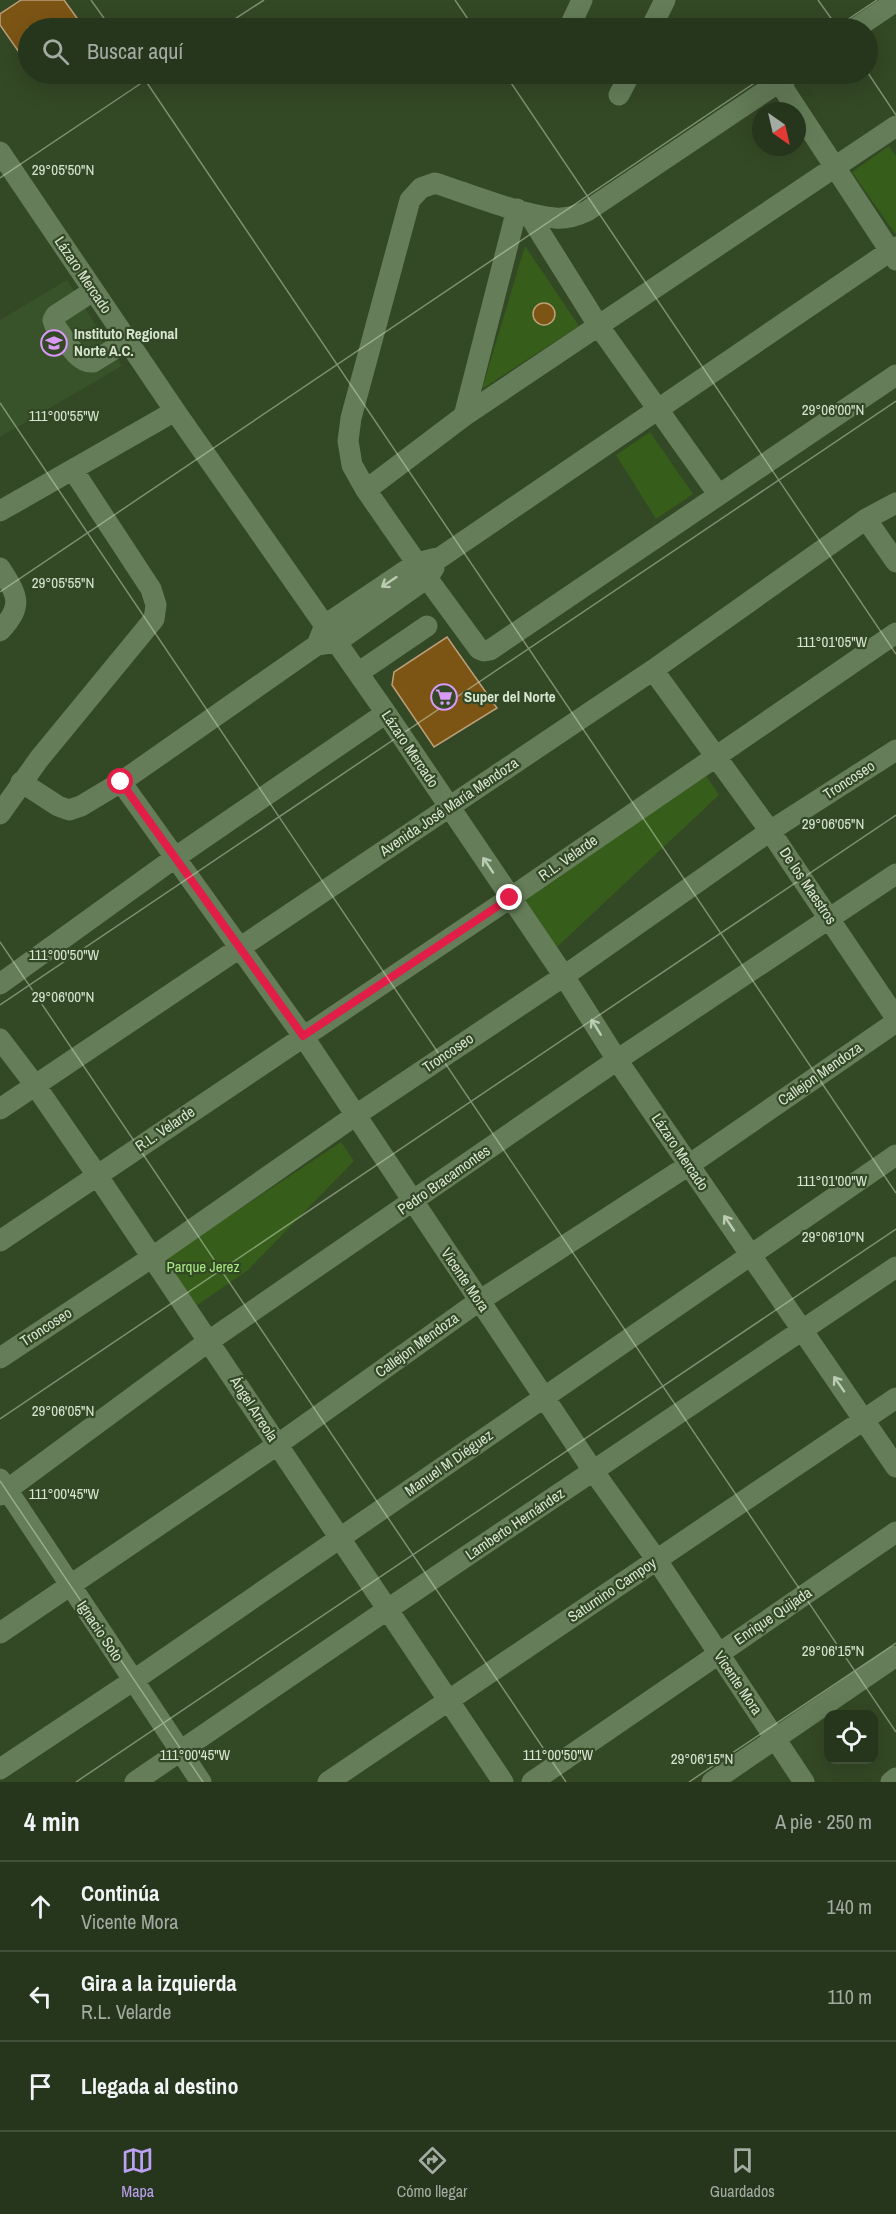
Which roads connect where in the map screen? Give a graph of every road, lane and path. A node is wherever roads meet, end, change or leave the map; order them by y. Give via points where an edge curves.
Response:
1 (582, 0) edge
2 (665, 0) edge
3 (896, 1) edge
4 (574, 18) edge
5 (656, 18) edge
6 (871, 18) edge
7 (625, 84) edge
8 (776, 84) edge
9 (788, 84) edge
10 (619, 96) dead end
11 (896, 126) edge
12 (0, 152) edge
13 (834, 168) junction
14 (523, 211) junction
15 (894, 253) edge
16 (93, 291) junction
17 (598, 325) junction
18 (127, 340) junction
19 (896, 375) edge
20 (175, 411) junction
21 (657, 411) junction
22 (464, 416) junction
23 (73, 470) junction
24 (366, 490) junction
25 (718, 494) junction
26 (896, 503) edge
27 (0, 511) edge
28 (866, 519) junction
29 (896, 562) edge
30 (0, 568) edge
31 (422, 571) junction
32 (428, 626) dead end
33 (0, 631) edge
34 (896, 633) edge
35 (326, 637) junction
36 (653, 670) junction
37 (358, 672) junction
38 (386, 713) junction
39 (896, 750) edge
40 (716, 756) junction
41 (21, 782) junction
42 (121, 782) junction
43 (448, 807) junction
44 (0, 814) edge
45 (770, 831) junction
46 (176, 857) junction
47 (896, 874) edge
48 (510, 898) junction
49 (830, 918) junction
50 (239, 947) junction
51 (564, 976) junction
52 (0, 984) edge
53 (896, 1020) edge
54 (303, 1036) junction
55 (0, 1039) edge
56 (617, 1060) junction
57 (35, 1084) junction
58 (0, 1109) edge
59 (356, 1115) junction
60 (896, 1155) edge
61 (689, 1165) junction
62 (97, 1175) junction
63 (413, 1201) junction
64 (0, 1241) edge
65 (750, 1255) junction
66 (151, 1258) junction
67 (896, 1267) edge
68 (479, 1301) junction
69 (802, 1331) junction
70 (209, 1341) junction
71 (0, 1358) edge
72 (545, 1397) junction
73 (896, 1398) edge
74 (864, 1420) junction
75 (277, 1445) junction
76 (896, 1467) edge
77 (594, 1472) junction
78 (2, 1488) edge
79 (896, 1532) edge
80 (340, 1538) junction
81 (656, 1559) junction
82 (70, 1587) junction
83 (388, 1609) junction
84 (0, 1633) edge
85 (718, 1653) junction
86 (896, 1656) edge
87 (134, 1680) junction
88 (450, 1700) junction
89 (775, 1737) junction
90 (180, 1751) junction
91 (0, 1769) edge
92 (896, 1778) edge
93 (135, 1782) edge
94 (201, 1782) edge
95 (328, 1782) edge
96 (503, 1782) edge
97 (532, 1782) edge
98 (712, 1782) edge
99 (804, 1782) edge
100 (891, 1782) edge

1 - 4 street
2 - 5 street
3 - 6 street
7 - 10 street
8 - 14 street via 587,211 555,218
9 - 13 street
11 - 13 street
12 - 16 street, Lázaro Mercado
13 - 15 street
13 - 17 street
14 - 17 street
14 - 22 street
14 - 24 street via 435,183 421,188 410,200 351,418 351,465
15 - 21 street
16 - 18 street, Lázaro Mercado
16 - 18 street via 56,315 56,326 87,363
17 - 21 street
17 - 22 street
18 - 20 street, Lázaro Mercado
19 - 25 street
20 - 23 street
20 - 35 street, Lázaro Mercado
21 - 25 street
21 - 31 street
22 - 24 street
23 - 27 street
23 - 41 street via 151,589 156,605 154,619
24 - 31 street
25 - 31 street via 490,650 479,649
26 - 28 street, Avenida José María Mendoza
28 - 29 street
28 - 36 street, Avenida José María Mendoza
30 - 33 street via 15,592 17,607
31 - 35 street
32 - 37 street
34 - 40 street, R.L. Velarde
35 - 37 street, Lázaro Mercado
35 - 42 street
36 - 40 street, De los Maestros
36 - 43 street, Avenida José María Mendoza
37 - 38 street, Lázaro Mercado
38 - 43 street, Lázaro Mercado
38 - 46 street
39 - 45 street, Troncoseo
40 - 45 street, De los Maestros
40 - 48 street, R.L. Velarde
41 - 42 street via 69,810
41 - 44 street
42 - 46 street, Vicente Mora
48 -> 43 street, Lázaro Mercado
43 - 50 street, Avenida José María Mendoza
45 - 49 street, De los Maestros
45 - 51 street, Troncoseo
46 - 50 street, Vicente Mora
46 - 52 street
47 - 49 street, Pedro Bracamontes
48 - 51 street, Lázaro Mercado
48 - 54 street, R.L. Velarde
49 - 53 street, De los Maestros
49 - 56 street, Pedro Bracamontes
50 - 54 street, Vicente Mora
50 - 57 street, Avenida José María Mendoza
56 -> 51 street, Lázaro Mercado
51 - 59 street, Troncoseo
53 - 61 street, Callejon Mendoza
54 - 59 street, Vicente Mora
54 - 62 street, R.L. Velarde
55 - 57 street, Ángel Arreola
56 - 61 street, Lázaro Mercado
56 - 63 street, Pedro Bracamontes
57 - 58 street, Avenida José María Mendoza
57 - 62 street, Ángel Arreola
59 - 63 street, Vicente Mora
59 - 66 street, Troncoseo
60 - 65 street, Manuel M Diéguez
65 -> 61 street, Lázaro Mercado
61 - 68 street, Callejon Mendoza
62 - 64 street, R.L. Velarde
62 - 66 street, Ángel Arreola
63 - 68 street, Vicente Mora
63 - 70 street, Pedro Bracamontes
65 - 69 street, Lázaro Mercado
65 - 72 street, Manuel M Diéguez
66 - 70 street, Ángel Arreola
66 - 71 street, Troncoseo
67 - 69 street, Lamberto Hernández
68 - 72 street, Vicente Mora
68 - 75 street, Callejon Mendoza
74 -> 69 street, Lázaro Mercado
69 - 77 street, Lamberto Hernández
70 - 75 street, Ángel Arreola
70 - 78 street, Pedro Bracamontes
72 - 77 street, Vicente Mora
72 - 80 street, Manuel M Diéguez
73 - 74 street, Saturnino Campoy
74 - 76 street, Lázaro Mercado
74 - 81 street, Saturnino Campoy
75 - 80 street, Ángel Arreola
75 - 82 street, Callejon Mendoza
77 - 81 street, Vicente Mora
77 - 83 street, Lamberto Hernández
78 - 82 street, Ignacio Soto
79 - 85 street, Enrique Quijada
80 - 83 street, Ángel Arreola
80 - 87 street, Manuel M Diéguez
81 - 85 street, Vicente Mora
81 - 88 street, Saturnino Campoy
82 - 84 street, Callejon Mendoza
82 - 87 street, Ignacio Soto
83 - 88 street, Ángel Arreola
83 - 90 street, Lamberto Hernández
85 - 89 street, Vicente Mora
85 - 97 street, Enrique Quijada
86 - 89 street
87 - 90 street, Ignacio Soto
87 - 91 street, Manuel M Diéguez
88 - 95 street, Saturnino Campoy
88 - 96 street, Ángel Arreola
89 - 98 street
89 - 99 street, Vicente Mora
90 - 93 street, Lamberto Hernández
90 - 94 street, Ignacio Soto
92 - 100 street

